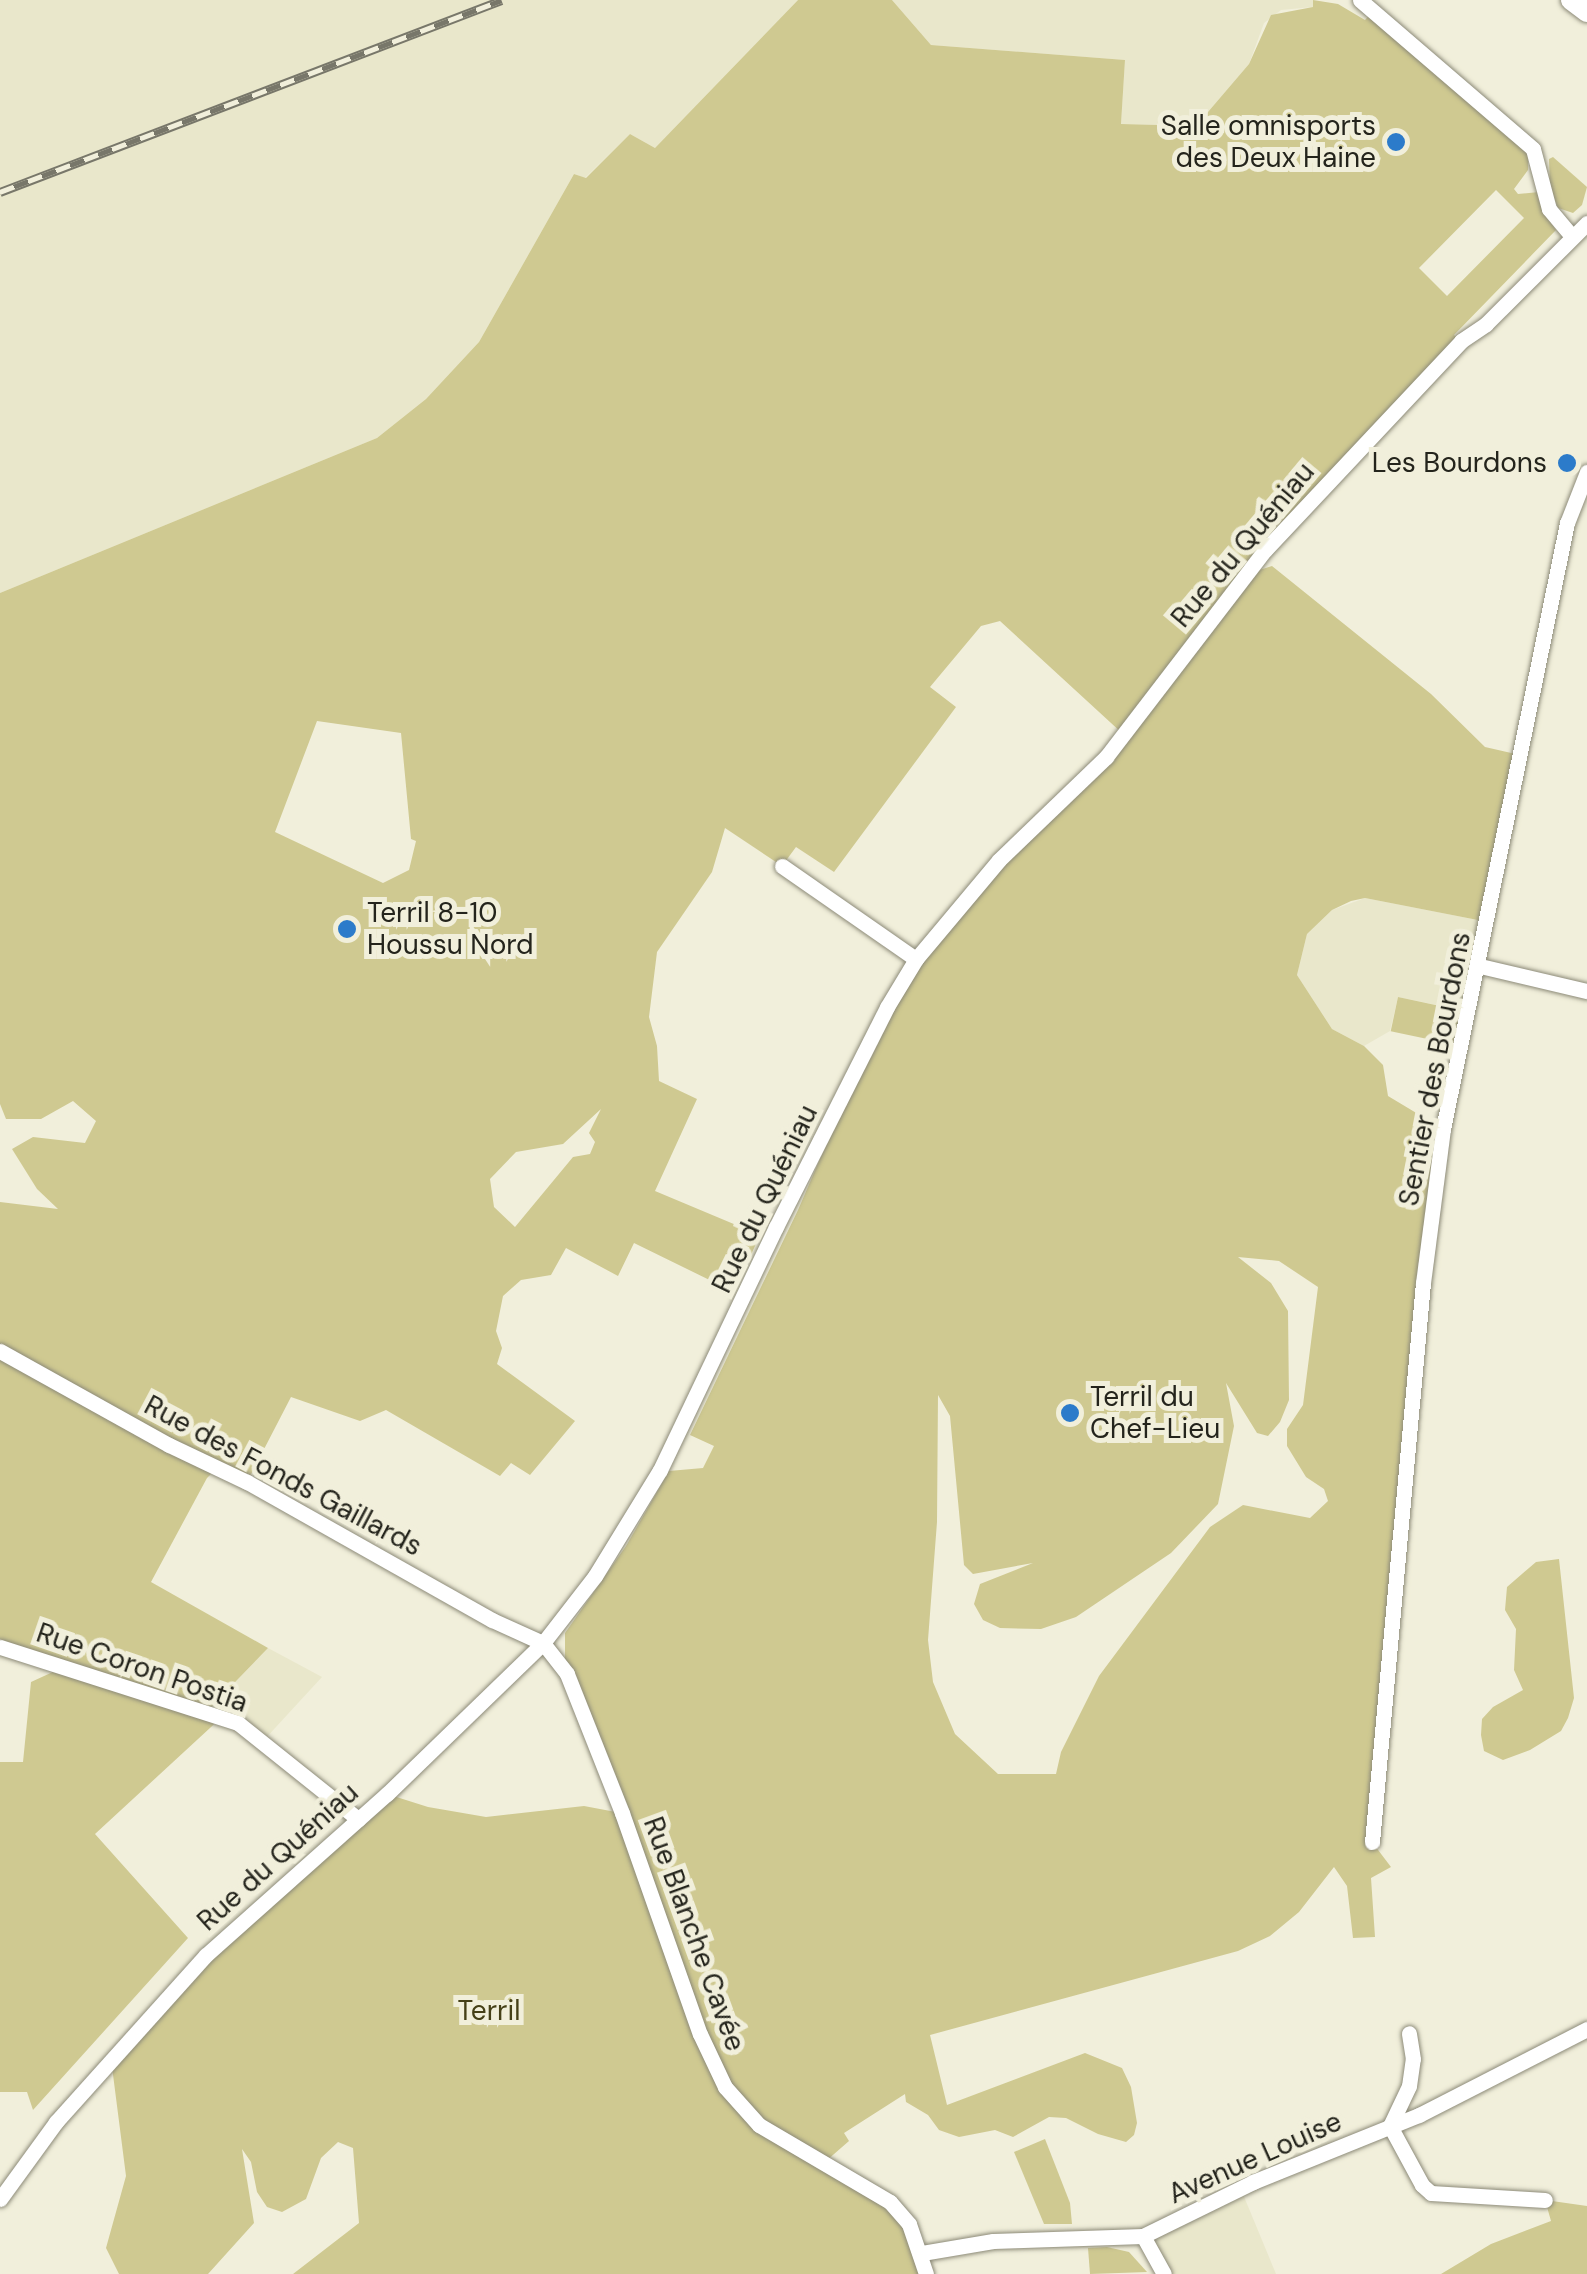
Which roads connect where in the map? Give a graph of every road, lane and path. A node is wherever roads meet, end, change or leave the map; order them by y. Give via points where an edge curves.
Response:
1 (1360, 0) edge
2 (1572, 0) edge
3 (1587, 12) edge
4 (1581, 227) edge
5 (1587, 472) edge
6 (782, 866) dead end
7 (916, 959) junction
8 (1480, 966) junction
9 (1587, 991) edge
10 (0, 1351) edge
11 (543, 1642) junction
12 (0, 1647) edge
13 (358, 1818) junction
14 (1372, 1842) dead end
15 (1587, 2029) edge
16 (1409, 2033) dead end
17 (1390, 2126) junction
18 (0, 2199) edge
19 (1545, 2200) dead end
20 (1143, 2236) junction
21 (922, 2254) junction
22 (926, 2274) edge
23 (1164, 2274) edge

1 - 4 street via 1533,149 1549,209
2 - 3 main road
4 - 7 street, Rue du Quéniau via 1461,341 1265,550 1106,757 999,860
5 - 8 street, Sentier des Bourdons via 1567,523
6 - 7 street
7 - 11 street, Rue du Quéniau via 776,1227 660,1470 594,1576
8 - 9 street
8 - 14 street, Sentier des Bourdons via 1443,1128 1423,1283
10 - 11 street, Rue des Fonds Gaillards
11 - 13 street, Rue du Quéniau
11 - 21 street, Rue Blanche Cavée via 567,1674 725,2087 759,2125 875,2189 910,2224
12 - 13 street, Rue Coron Postia via 238,1722
13 - 18 street, Rue du Quéniau via 206,1955 56,2122
15 - 17 street, Avenue Louise
16 - 17 street via 1409,2086
17 - 19 street via 1431,2193
17 - 20 street, Avenue Louise via 1240,2187
20 - 21 street, Avenue Louise via 1011,2240
20 - 23 street
21 - 22 street

